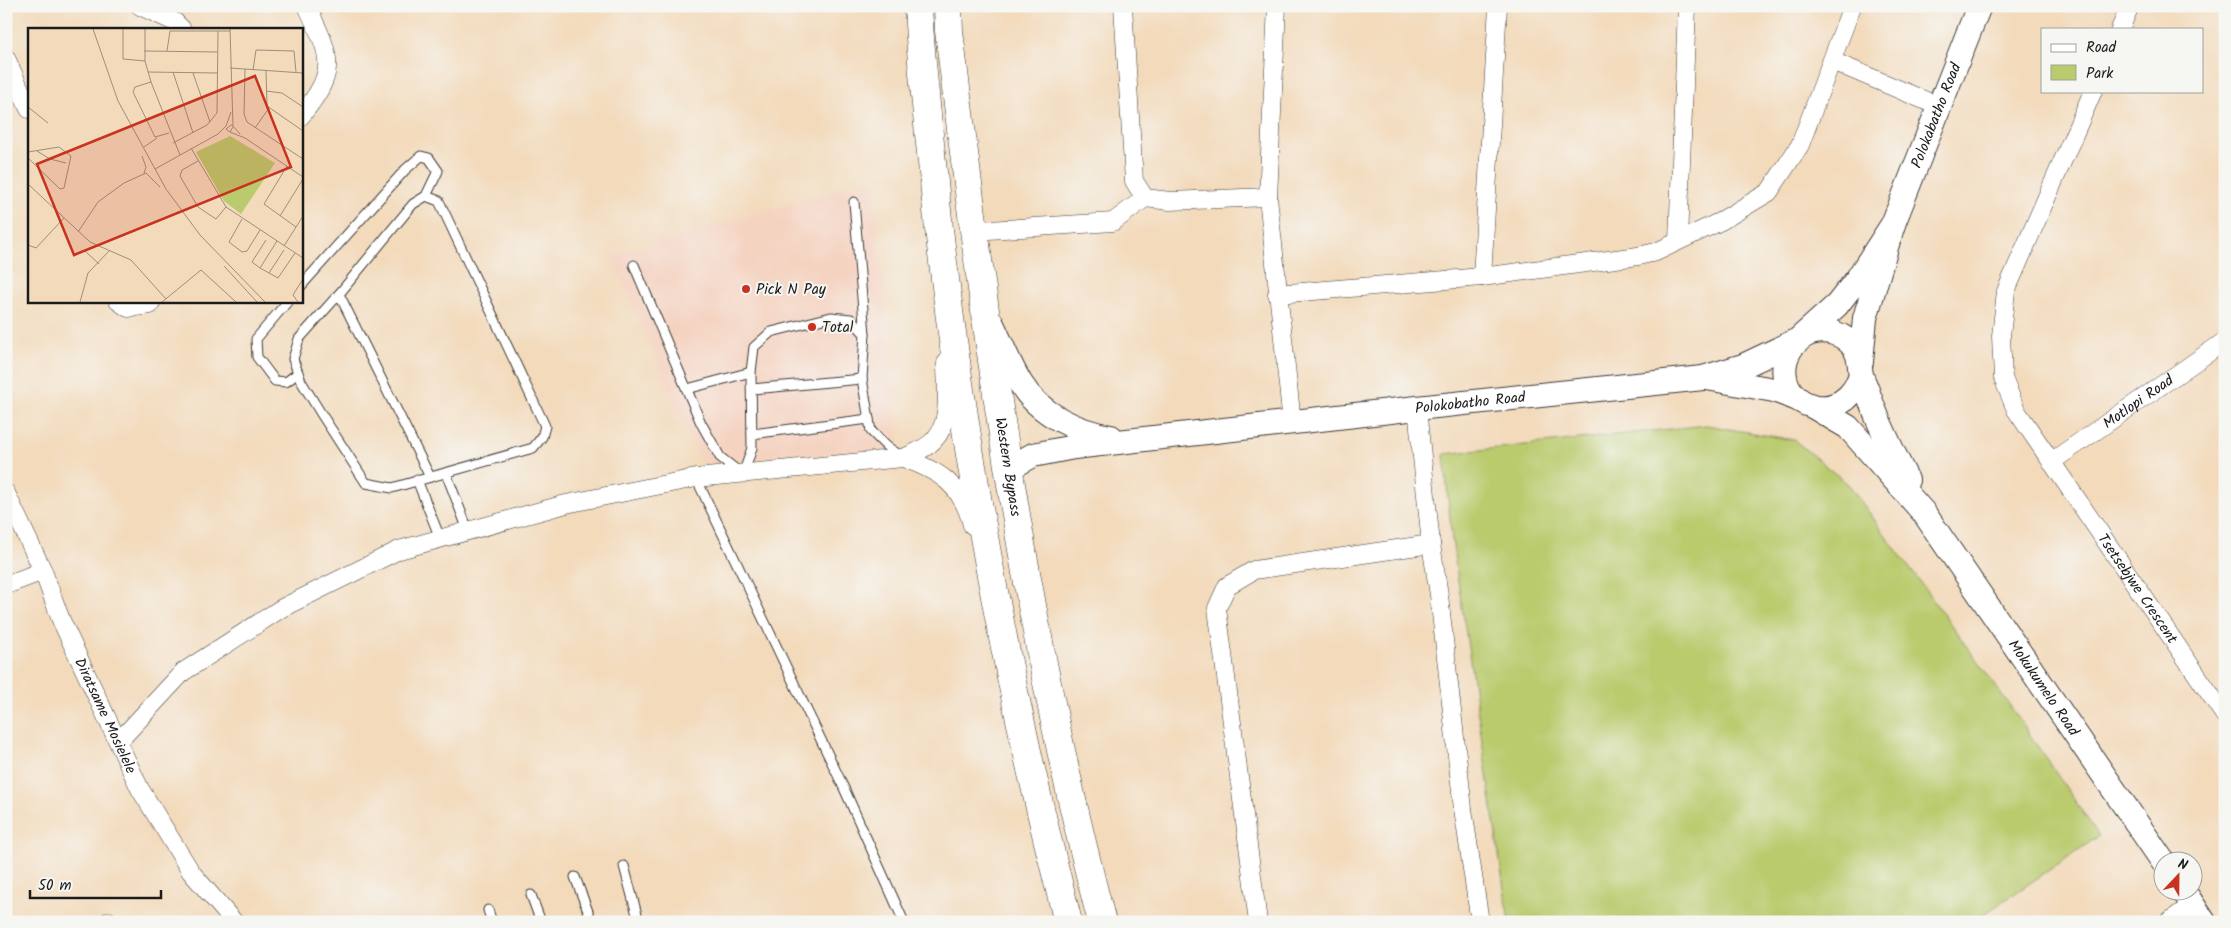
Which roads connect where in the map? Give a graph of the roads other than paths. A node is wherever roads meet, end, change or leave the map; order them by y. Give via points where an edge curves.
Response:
1 (140, 6) edge
2 (307, 6) edge
3 (918, 6) edge
4 (948, 6) edge
5 (1123, 6) edge
6 (1277, 6) edge
7 (1498, 6) edge
8 (1686, 6) edge
9 (1852, 6) edge
10 (1979, 6) edge
11 (2130, 6) edge
12 (181, 28) edge
13 (2120, 28) edge
14 (6, 58) edge
15 (1832, 61) junction
16 (2093, 92) edge
17 (1938, 106) junction
18 (28, 107) edge
19 (302, 115) edge
20 (426, 196) junction
21 (1268, 197) junction
22 (1146, 198) junction
23 (854, 202) dead end
24 (1893, 224) junction
25 (973, 230) junction
26 (1678, 241) junction
27 (634, 266) dead end
28 (1482, 277) junction
29 (302, 285) edge
30 (339, 294) junction
31 (1277, 294) junction
32 (119, 302) edge
33 (152, 302) edge
34 (287, 302) edge
35 (947, 303) junction
36 (982, 304) junction
37 (865, 334) junction
38 (1798, 340) junction
39 (2225, 341) edge
40 (1861, 368) junction
41 (752, 372) junction
42 (298, 373) junction
43 (862, 378) junction
44 (1703, 378) junction
45 (687, 388) junction
46 (752, 389) junction
47 (1806, 403) junction
48 (1417, 408) junction
49 (869, 419) junction
50 (1292, 423) junction
51 (752, 434) junction
52 (1136, 441) junction
53 (903, 458) junction
54 (2051, 462) junction
55 (1008, 469) junction
56 (446, 473) junction
57 (743, 475) junction
58 (430, 477) junction
59 (696, 478) junction
60 (417, 480) junction
61 (6, 493) edge
62 (1924, 513) junction
63 (468, 530) junction
64 (440, 538) junction
65 (1431, 544) junction
66 (43, 571) junction
67 (6, 585) edge
68 (1003, 638) junction
69 (2225, 716) edge
70 (119, 741) junction
71 (2155, 850) edge
72 (624, 866) dead end
73 (576, 877) dead end
74 (531, 895) dead end
75 (2193, 906) edge
76 (488, 910) dead end
77 (234, 922) edge
78 (492, 922) edge
79 (541, 922) edge
80 (592, 922) edge
81 (639, 922) edge
82 (904, 922) edge
83 (1068, 922) edge
84 (1102, 922) edge
85 (1258, 922) edge
86 (1480, 922) edge
87 (2168, 922) edge

1 - 12 street
2 - 19 street via 327,47 328,70 320,93
3 - 35 highway
4 - 25 highway, Western Bypass
5 - 22 street via 1134,181
6 - 21 street
7 - 28 street
8 - 26 street
9 - 15 street
10 - 17 street, Polokabatho Road
11 - 13 street
14 - 18 street
15 - 17 street
15 - 26 street via 1800,145 1769,192 1721,221
16 - 54 street, Tsetsebjwe Crescent via 2006,291 2001,336 2003,378 2016,410
17 - 24 street, Polokabatho Road
20 - 29 lane via 438,171 429,158 421,156
20 - 30 lane via 413,204
20 - 56 lane via 439,201 545,426 542,437 533,448
21 - 22 street via 1170,201
21 - 31 street
22 - 25 street via 1113,222
23 - 37 lane
24 - 38 street via 1837,305
24 - 40 street via 1865,318
25 - 36 highway, Western Bypass
26 - 28 street via 1656,252 1638,256
27 - 45 lane
28 - 31 street
30 - 42 lane via 299,339 293,359
30 - 58 lane
31 - 50 street
32 - 33 street via 128,308 150,305
34 - 42 lane via 256,339 257,357 275,381 286,382
35 - 53 street via 942,430 922,449
35 - 68 highway via 970,464
36 - 52 street via 1022,386 1038,404 1059,420 1081,430
36 - 55 highway, Western Bypass
37 - 41 lane via 851,319 831,317 771,332 754,347
37 - 43 lane
38 - 40 street via 1822,331 1836,333 1851,345
38 - 44 street, Polokobatho Road via 1743,366
38 - 47 street via 1785,362 1785,376 1789,388
39 - 54 street, Motlopi Road
40 - 47 street via 1857,387 1850,397 1827,408
40 - 62 street via 1876,415
41 - 45 lane
41 - 46 lane
42 - 60 lane via 366,483 392,488
43 - 46 lane
43 - 49 lane
44 - 47 street via 1774,390
44 - 48 street, Polokobatho Road
45 - 57 lane via 720,457
46 - 51 lane
47 - 62 street via 1848,426
48 - 50 street, Polokobatho Road
48 - 65 street
49 - 51 lane
49 - 53 lane via 872,431
50 - 52 street, Polokobatho Road
51 - 57 lane via 752,448
52 - 55 street, Polokobatho Road via 1050,451 1032,455
53 - 57 street
53 - 68 street via 940,474 963,499
54 - 69 street, Tsetsebjwe Crescent
55 - 84 highway, Western Bypass via 1045,682
56 - 58 lane
56 - 63 lane
57 - 59 street
58 - 60 lane
59 - 63 street via 566,504
59 - 82 lane
60 - 64 lane
61 - 66 street, Diratsame Mosielele
62 - 71 street, Mokukumelo Road
63 - 64 street
64 - 70 street via 399,550 282,608 183,672
65 - 85 street via 1254,570 1227,586 1217,608
65 - 86 street
66 - 67 street
66 - 70 street, Diratsame Mosielele via 61,620
68 - 83 highway
70 - 77 street, Diratsame Mosielele via 140,789 191,872
72 - 81 lane
73 - 80 lane
74 - 79 lane
75 - 87 street
76 - 78 lane

